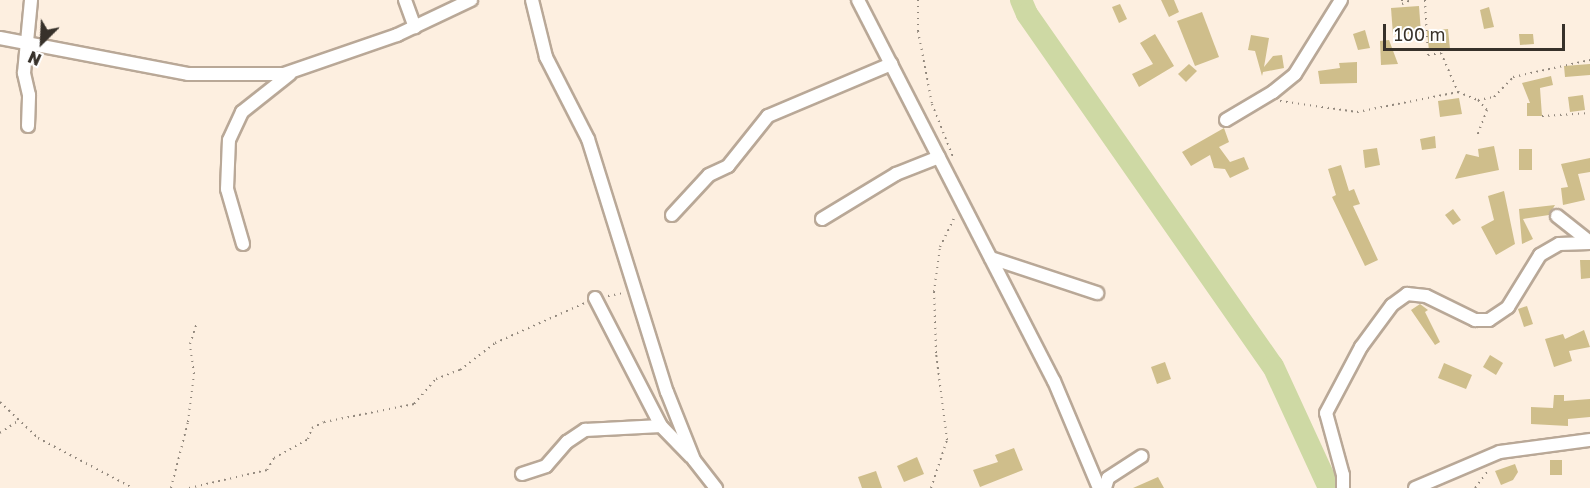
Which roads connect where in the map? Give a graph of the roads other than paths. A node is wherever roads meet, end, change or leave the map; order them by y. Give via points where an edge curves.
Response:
1 (31, 0) edge
2 (405, 0) edge
3 (471, 0) edge
4 (532, 0) edge
5 (858, 0) edge
6 (1341, 0) edge
7 (415, 27) junction
8 (0, 38) edge
9 (25, 42) junction
10 (891, 64) junction
11 (293, 71) junction
12 (1226, 120) dead end
13 (28, 126) dead end
14 (939, 157) junction
15 (672, 215) dead end
16 (1557, 216) dead end
17 (822, 219) dead end
18 (1590, 243) edge
19 (243, 244) dead end
20 (991, 258) junction
21 (1097, 293) dead end
22 (595, 298) road end
23 (661, 426) junction
24 (1590, 440) edge
25 (1142, 456) dead end
26 (694, 460) junction
27 (522, 474) dead end
28 (716, 488) edge
29 (1099, 488) edge
30 (1105, 488) edge
31 (1343, 488) edge
32 (1415, 488) edge

1 - 9 street
2 - 7 street
3 - 7 street
4 - 26 street via 546,57 588,139 667,392
5 - 10 street
6 - 12 street via 1301,66 1264,98
7 - 11 street
8 - 9 street
9 - 11 street via 188,74
9 - 13 street
10 - 14 street
10 - 15 street via 768,116 728,166 709,175
11 - 19 street via 242,112 229,140 227,189
14 - 17 street via 896,174
14 - 20 street
16 - 18 street
18 - 31 street via 1559,244 1540,255 1508,307 1489,320 1475,320 1426,296 1407,294 1392,306 1361,347 1326,413
20 - 21 street
20 - 29 street via 1054,381
22 - 23 street
23 - 26 street
23 - 27 street via 585,430 567,442 546,466
24 - 32 street via 1500,452
25 - 30 street via 1108,478
26 - 28 street

